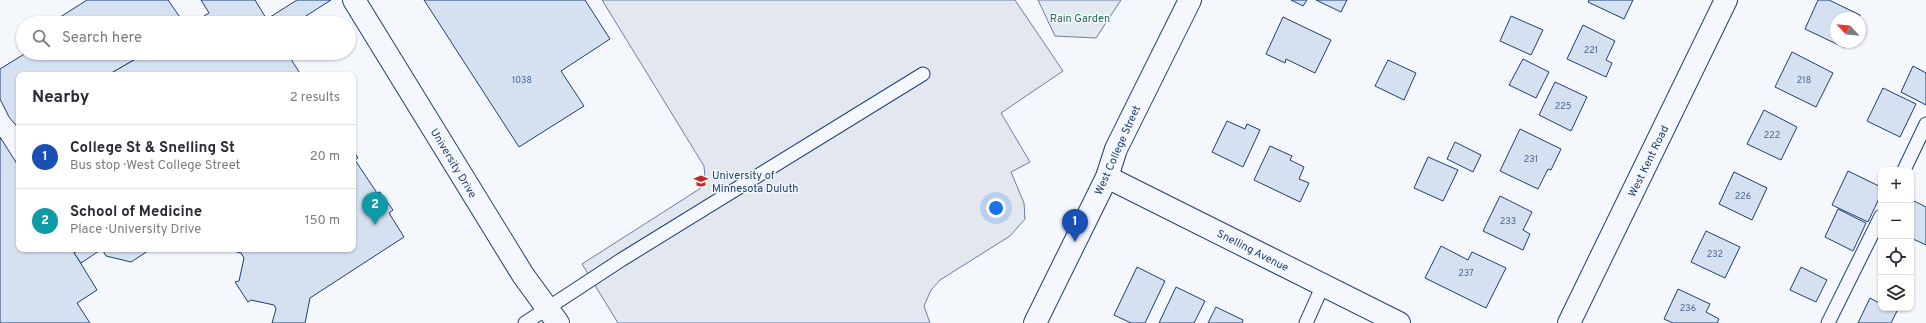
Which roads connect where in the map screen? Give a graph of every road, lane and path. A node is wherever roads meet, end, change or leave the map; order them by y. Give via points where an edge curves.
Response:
1 (354, 0) edge
2 (1190, 0) edge
3 (1726, 0) edge
4 (923, 74) dead end
5 (1926, 124) edge
6 (1905, 167) edge
7 (1107, 177) junction
8 (1878, 222) edge
9 (1323, 285) junction
10 (552, 315) edge
11 (525, 323) edge
12 (1035, 323) edge
13 (1306, 323) edge
14 (1399, 323) edge
15 (1569, 323) edge
16 (1828, 323) edge

1 - 10 street, University Drive via 523,275
2 - 7 street, West College Street via 1116,149
3 - 15 street, West Kent Road
4 - 10 lane
5 - 6 lane
7 - 9 street, Snelling Avenue
7 - 12 street, West College Street
8 - 16 lane
9 - 13 lane
9 - 14 street, Snelling Avenue
10 - 11 lane

